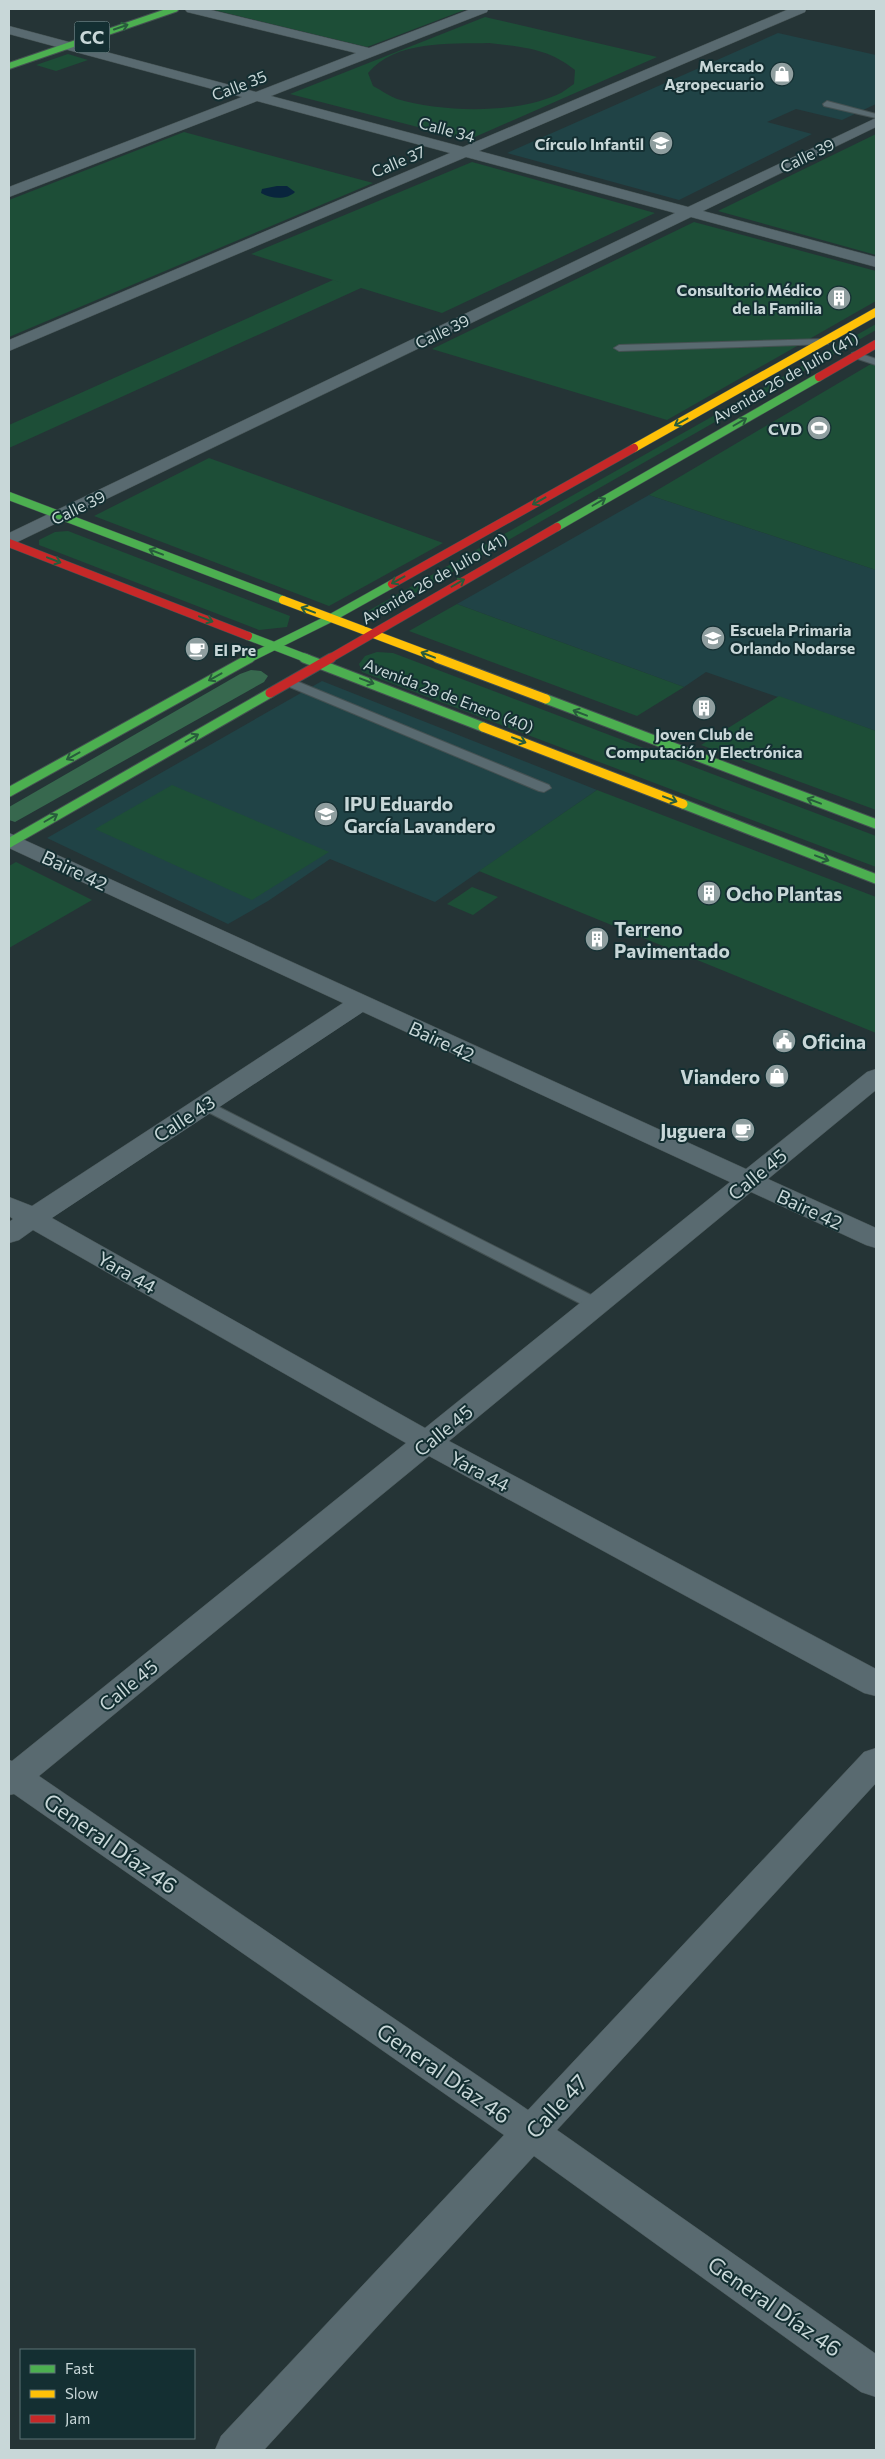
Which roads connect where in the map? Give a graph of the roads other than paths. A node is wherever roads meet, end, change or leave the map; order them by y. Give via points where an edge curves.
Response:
1 (175, 9) edge
2 (192, 9) edge
3 (482, 9) edge
4 (800, 9) edge
5 (9, 30) edge
6 (68, 46) junction
7 (368, 52) junction
8 (9, 66) edge
9 (258, 96) junction
10 (827, 104) dead end
11 (876, 116) edge
12 (876, 122) edge
13 (464, 152) junction
14 (9, 192) edge
15 (690, 212) junction
16 (876, 262) edge
17 (876, 312) edge
18 (824, 342) junction
19 (876, 344) edge
20 (9, 346) edge
21 (619, 348) dead end
22 (856, 355) junction
23 (876, 362) edge
24 (9, 496) edge
25 (60, 516) junction
26 (9, 542) edge
27 (330, 618) junction
28 (370, 633) junction
29 (273, 645) junction
30 (322, 664) junction
31 (289, 682) junction
32 (544, 788) dead end
33 (9, 792) edge
34 (876, 824) edge
35 (10, 841) edge
36 (876, 879) edge
37 (360, 1003) junction
38 (876, 1077) edge
39 (205, 1105) junction
40 (749, 1181) junction
41 (16, 1219) edge
42 (876, 1239) edge
43 (597, 1305) junction
44 (427, 1442) junction
45 (876, 1684) edge
46 (876, 1760) edge
47 (11, 1777) edge
48 (531, 2133) junction
49 (876, 2378) edge
50 (236, 2450) edge

6 -> 1 main road, CC
2 - 7 street
3 - 7 street, Calle 35
4 - 13 street, Calle 37
5 - 6 street, Calle 34
6 - 8 main road, CC
6 - 9 street, Calle 34
7 - 9 street, Calle 35
9 - 13 street, Calle 34
9 - 14 street, Calle 35
10 - 11 lane
12 - 15 street, Calle 39
13 - 15 street, Calle 34
13 - 20 street, Calle 37
15 - 16 street, Calle 34
15 - 25 street, Calle 39
17 - 18 main road, Avenida 26 de Julio (41)
18 - 21 lane
18 -> 27 main road, Avenida 26 de Julio (41)
19 - 22 main road, Avenida 26 de Julio (41)
22 - 23 lane
28 -> 22 main road, Avenida 26 de Julio (41)
24 - 25 main road, Avenida 28 de Enero (40)
25 - 26 street, Calle 39
27 -> 25 main road, Avenida 28 de Enero (40)
26 -> 29 main road, Avenida 28 de Enero (40)
27 - 28 main road, Avenida 28 de Enero (40)
27 - 29 main road, Avenida 26 de Julio (41)
28 - 30 main road, Avenida 26 de Julio (41)
34 -> 28 main road, Avenida 28 de Enero (40)
29 - 30 main road, Avenida 28 de Enero (40)
29 -> 33 main road, Avenida 26 de Julio (41)
30 - 31 main road, Avenida 26 de Julio (41)
30 -> 36 main road, Avenida 28 de Enero (40)
31 - 32 lane
35 -> 31 main road, Avenida 26 de Julio (41)
35 - 37 street, Baire 42
37 - 39 street, Calle 43
37 - 40 street, Baire 42
38 - 40 street, Calle 45
39 - 41 street, Calle 43
39 - 43 lane
40 - 42 street, Baire 42
40 - 43 street, Calle 45
41 - 44 street, Yara 44
43 - 44 street, Calle 45
44 - 45 street, Yara 44
44 - 47 street, Calle 45
46 - 48 street, Calle 47
47 - 48 street, General Díaz 46
48 - 49 street, General Díaz 46
48 - 50 street, Calle 47

